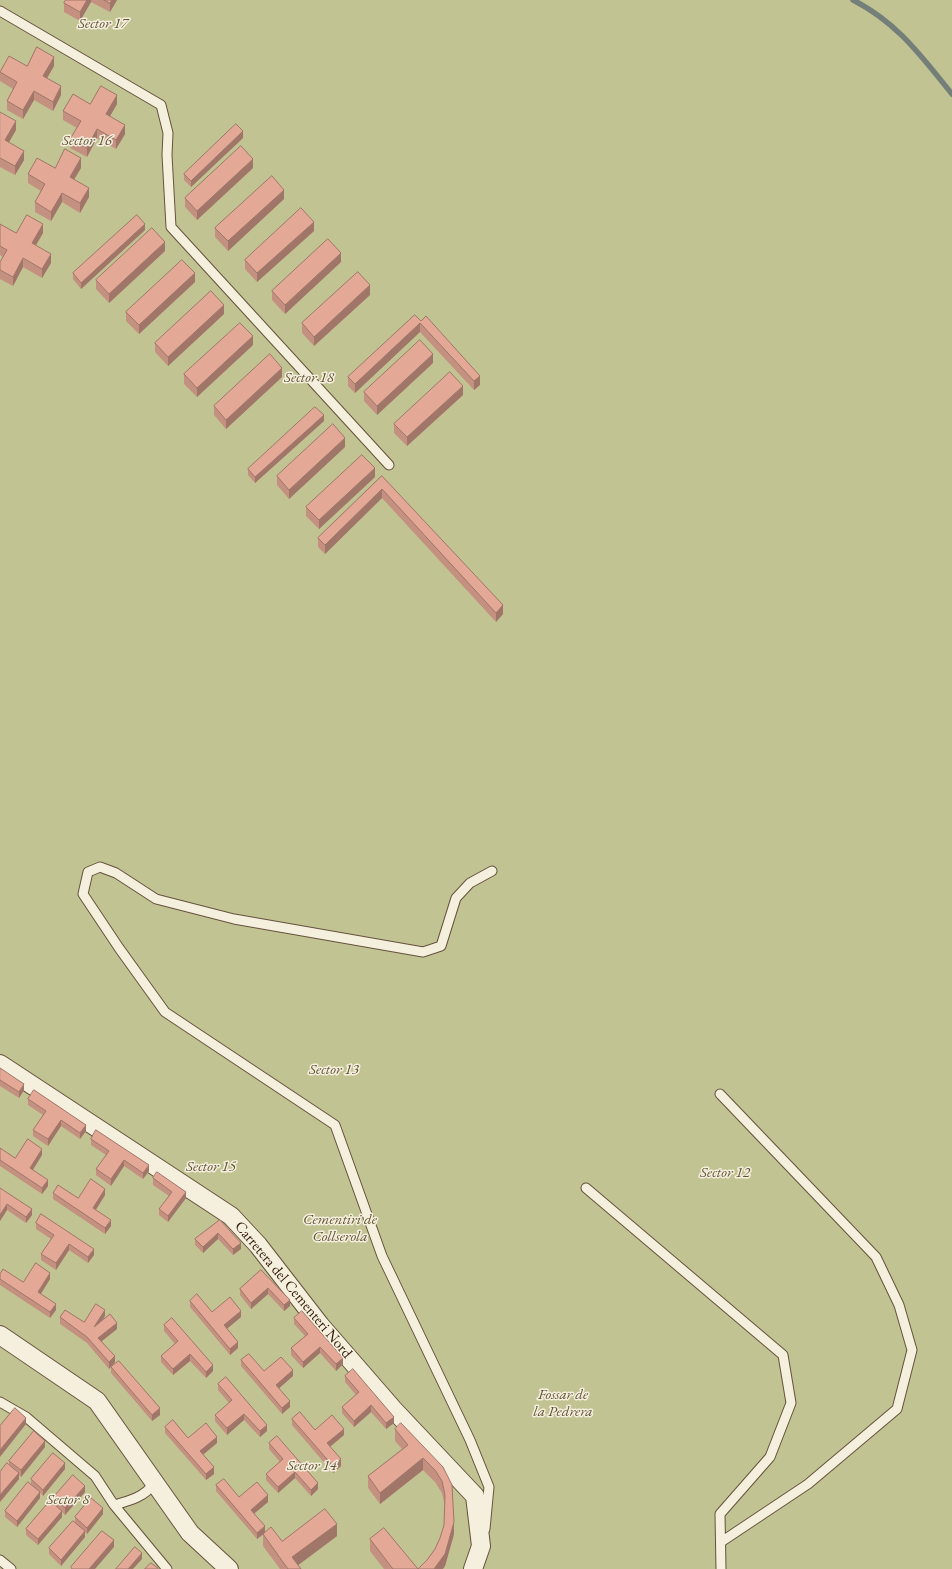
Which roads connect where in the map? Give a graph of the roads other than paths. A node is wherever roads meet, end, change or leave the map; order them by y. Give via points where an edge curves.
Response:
1 (0, 12) edge
2 (389, 465) dead end
3 (492, 871) dead end
4 (0, 1064) edge
5 (720, 1094) dead end
6 (586, 1188) dead end
7 (0, 1335) edge
8 (0, 1402) edge
9 (154, 1483) junction
10 (114, 1505) junction
11 (720, 1542) junction
12 (481, 1546) junction
13 (0, 1560) edge
14 (11, 1569) edge
15 (166, 1569) edge
16 (229, 1569) edge
17 (473, 1569) edge
18 (721, 1569) edge

1 - 2 lane via 160,105 168,133 171,227
3 - 12 lane via 470,883 456,898 441,946 423,952 234,919 156,899 100,867 88,872 83,894 165,1012 335,1125 382,1256 470,1440 489,1487
4 - 12 street, Carretera del Cementeri Nord via 231,1216 258,1245 320,1325 393,1409 475,1496
5 - 11 lane via 876,1257 899,1305 912,1350 897,1409 808,1484
6 - 11 lane via 783,1355 791,1402 770,1457 720,1514
7 - 9 street via 96,1401
8 - 10 lane via 26,1416 95,1476
9 - 10 lane via 149,1490 132,1500
9 - 16 street via 190,1533
10 - 15 lane
11 - 18 lane
12 - 17 street, Carretera del Cementeri Nord
13 - 14 lane

